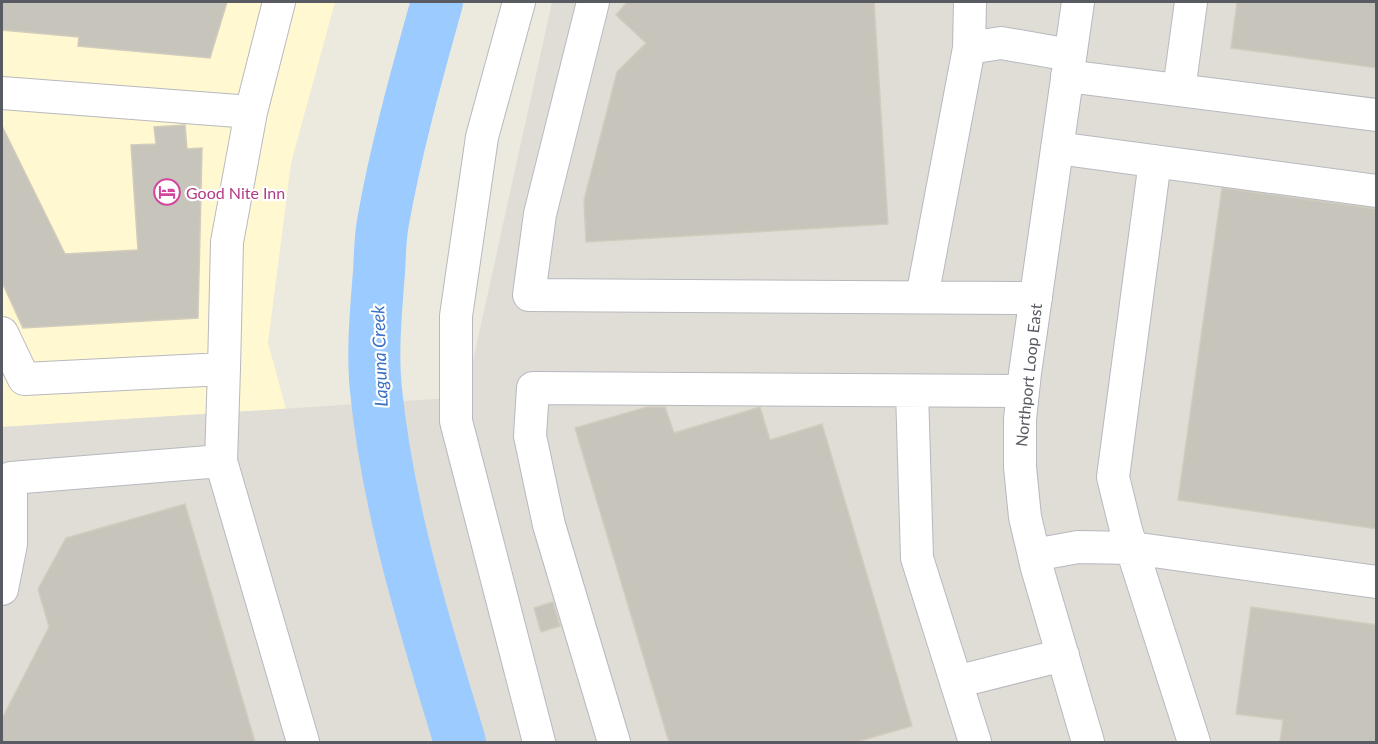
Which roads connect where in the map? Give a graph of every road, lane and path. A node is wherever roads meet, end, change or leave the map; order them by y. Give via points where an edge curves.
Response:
1 (279, 2) edge
2 (519, 2) edge
3 (592, 2) edge
4 (970, 2) edge
5 (1078, 2) edge
6 (1191, 2) edge
7 (969, 48) junction
8 (1069, 65) junction
9 (1179, 90) junction
10 (2, 93) edge
11 (251, 112) junction
12 (1377, 115) edge
13 (1057, 148) junction
14 (1155, 161) junction
15 (1377, 191) edge
16 (922, 297) junction
17 (1036, 298) junction
18 (2, 333) edge
19 (224, 369) junction
20 (912, 391) junction
21 (1023, 391) junction
22 (221, 461) junction
23 (1132, 548) junction
24 (1034, 555) junction
25 (1377, 582) edge
26 (2, 589) edge
27 (1063, 655) junction
28 (956, 682) junction
29 (303, 742) edge
30 (538, 742) edge
31 (615, 742) edge
32 (975, 742) edge
33 (1088, 742) edge
34 (1194, 742) edge

1 - 11 street
2 - 30 street via 482,137 456,316 456,422
3 - 16 street via 540,214 529,294
4 - 7 street
5 - 8 street, Northport Loop East
6 - 9 street
7 - 8 street via 1001,43
7 - 16 street
8 - 9 street
8 - 13 street, Northport Loop East
9 - 12 street
10 - 11 street
11 - 19 street via 227,242
13 - 14 street
13 - 17 street, Northport Loop East
14 - 15 street
14 - 23 street via 1113,477
16 - 17 street
17 - 21 street, Northport Loop East
18 - 19 street via 24,379
19 - 22 street
20 - 21 street
20 - 28 street via 917,558
20 - 31 street via 533,388 530,436 549,525
21 - 24 street, Northport Loop East via 1020,467
22 - 26 street via 11,478 11,544
22 - 29 street
23 - 24 street via 1078,547
23 - 25 street
23 - 34 street
24 - 27 street, Northport Loop East
27 - 28 street
27 - 33 street, Northport Loop East
28 - 32 street

